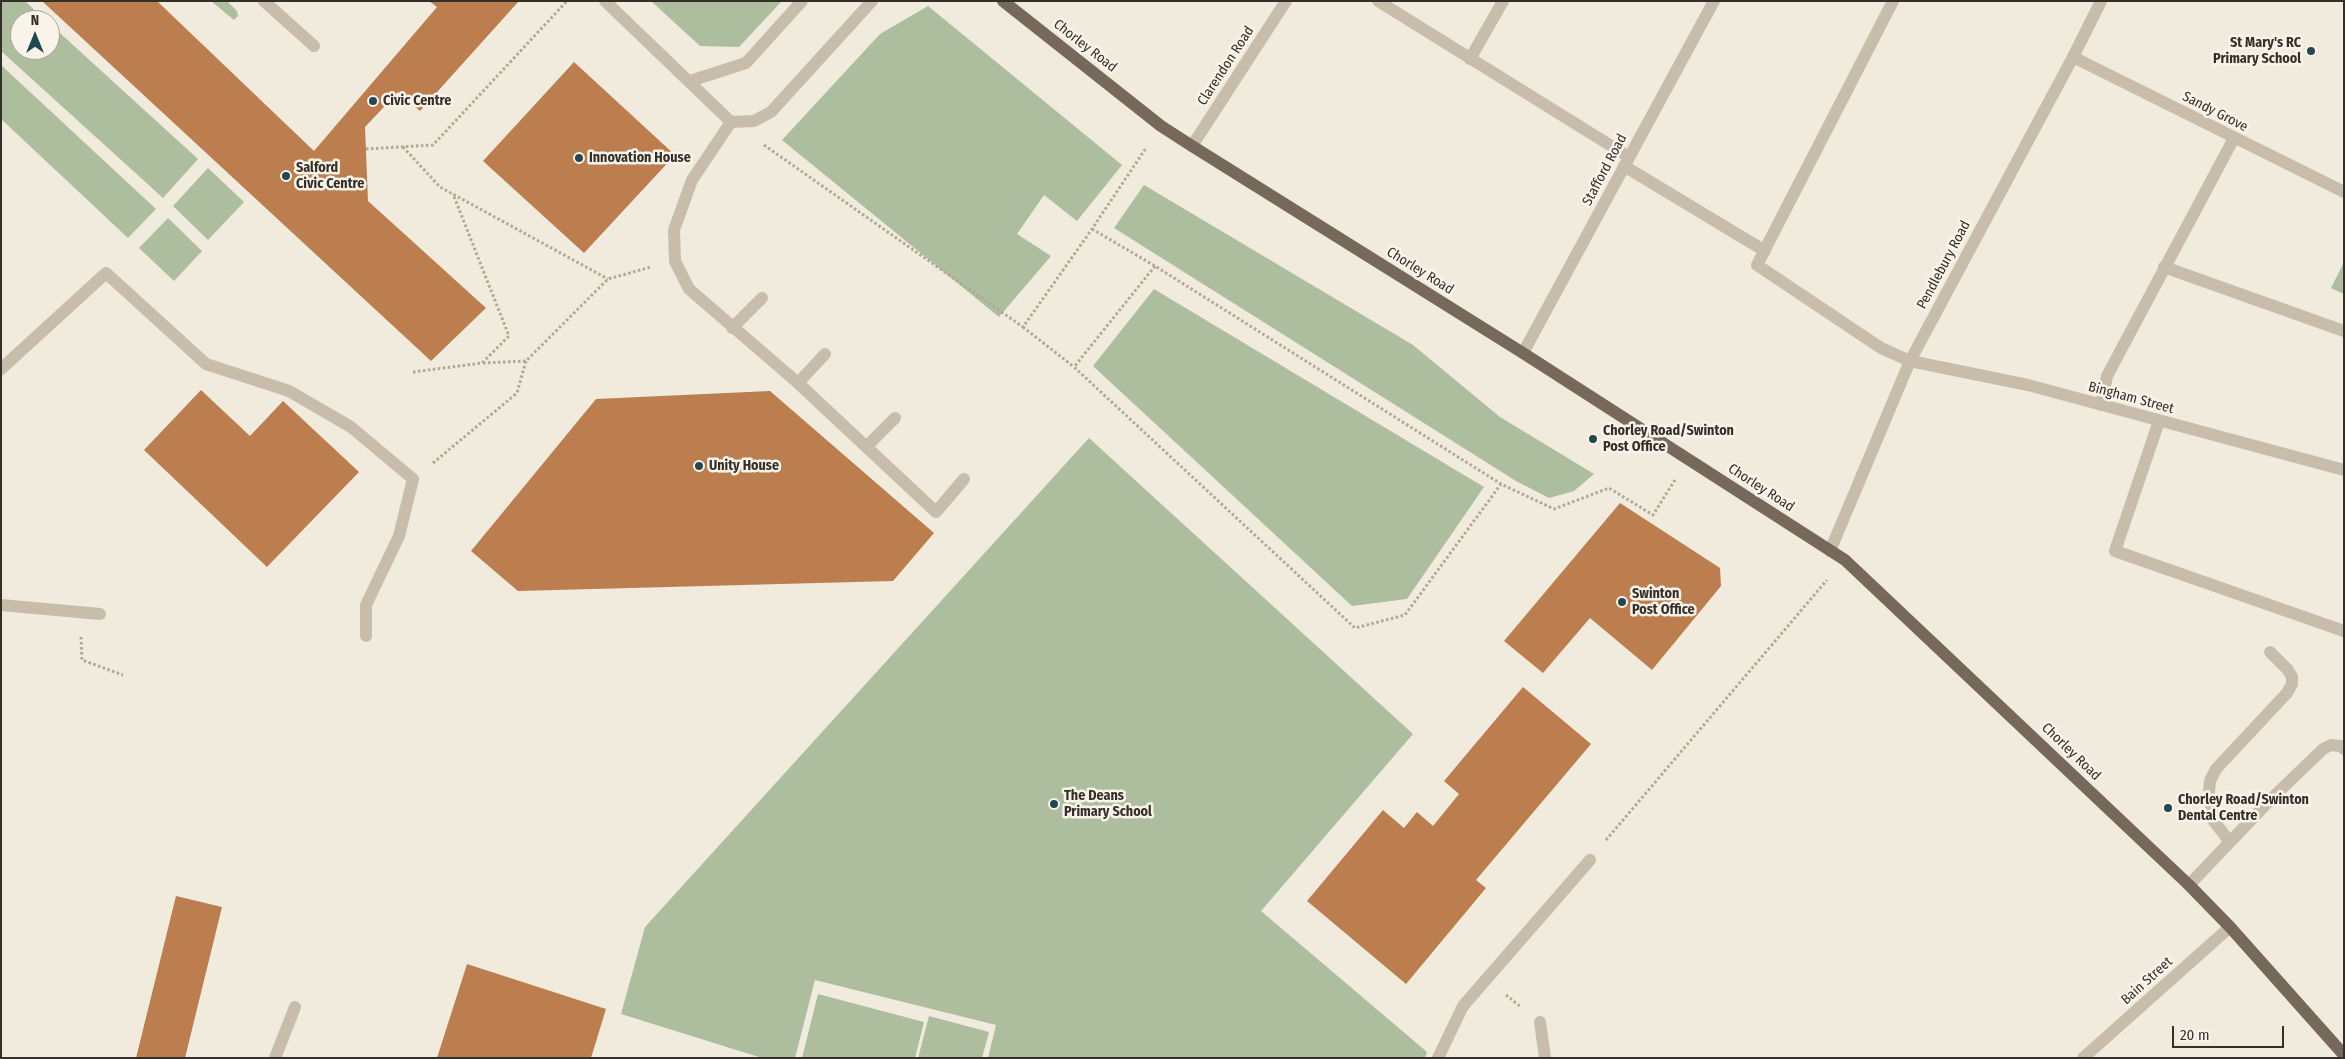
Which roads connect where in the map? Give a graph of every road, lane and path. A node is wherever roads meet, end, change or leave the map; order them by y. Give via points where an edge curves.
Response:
1 (264, 1) edge
2 (567, 1) edge
3 (605, 1) edge
4 (802, 1) edge
5 (872, 1) edge
6 (1003, 1) edge
7 (1286, 1) edge
8 (1378, 1) edge
9 (1503, 1) edge
10 (1714, 1) edge
11 (1893, 1) edge
12 (2101, 1) edge
13 (314, 46) dead end
14 (2073, 57) junction
15 (1470, 59) junction
16 (690, 81) junction
17 (731, 122) junction
18 (1161, 126) junction
19 (2234, 138) junction
20 (1192, 146) junction
21 (403, 147) junction
22 (366, 149) dead end
23 (1627, 162) junction
24 (2344, 192) edge
25 (453, 194) junction
26 (1092, 229) junction
27 (1764, 251) junction
28 (675, 261) junction
29 (1156, 266) junction
30 (2164, 267) junction
31 (608, 279) junction
32 (762, 298) dead end
33 (1023, 327) junction
34 (732, 328) junction
35 (2344, 331) edge
36 (1523, 352) junction
37 (825, 354) dead end
38 (526, 361) junction
39 (1910, 361) junction
40 (482, 363) junction
41 (1074, 367) junction
42 (1, 369) edge
43 (413, 372) dead end
44 (798, 383) junction
45 (2101, 405) junction
46 (895, 418) dead end
47 (2159, 421) junction
48 (866, 447) junction
49 (1689, 459) junction
50 (2344, 470) edge
51 (413, 480) junction
52 (964, 480) dead end
53 (1501, 484) junction
54 (1830, 551) junction
55 (1845, 560) junction
56 (1, 605) edge
57 (80, 612) junction
58 (100, 614) dead end
59 (2344, 631) edge
60 (366, 636) dead end
61 (2270, 652) dead end
62 (124, 674) dead end
63 (2344, 750) edge
64 (2230, 842) junction
65 (1590, 860) joint
66 (2189, 885) junction
67 (2230, 927) junction
68 (1486, 979) junction
69 (295, 1007) dead end
70 (1540, 1022) joint
71 (2344, 1055) edge
72 (275, 1058) edge
73 (1438, 1058) edge
74 (1545, 1058) edge
75 (2083, 1058) edge

1 - 13 street
2 - 21 path via 433,145
3 - 16 street
4 - 16 street via 746,63
5 - 17 street via 771,112 754,121
6 - 18 main road, Chorley Road
7 - 20 street, Clarendon Road
8 - 15 street
9 - 15 street
10 - 23 street, Stafford Road
11 - 27 street
12 - 14 street, Pendlebury Road
14 - 19 street, Sandy Grove
14 - 39 street, Pendlebury Road
15 - 23 street
16 - 17 street
17 - 28 street via 692,180 674,230
17 - 33 path
18 - 20 main road, Chorley Road
18 - 26 path
19 - 24 street, Sandy Grove
19 - 30 street
20 - 36 main road, Chorley Road
21 - 22 path
21 - 25 path via 440,187
23 - 27 street
23 - 36 street, Stafford Road
25 - 31 path
25 - 40 path via 509,336
26 - 29 path
26 - 33 path
27 - 39 street, Bingham Street via 1757,265 1881,348
28 - 31 path
28 - 34 street via 689,289
29 - 41 path
29 - 53 path
30 - 35 street
30 - 45 street via 2107,376
31 - 38 path
32 - 34 street
33 - 41 path
34 - 44 street
36 - 49 main road, Chorley Road
37 - 44 street
38 - 40 path
38 - 51 path via 517,393
39 - 45 street, Bingham Street via 2028,385
39 - 54 street, Pendlebury Road
40 - 43 path
41 - 53 path via 1355,628 1405,615
42 - 51 street via 106,273 206,364 289,391 351,427
44 - 48 street
45 - 47 street, Bingham Street
46 - 48 street
47 - 50 street, Bingham Street
47 - 59 street via 2115,551
48 - 52 street via 936,512
49 - 53 path via 1653,515 1609,488 1554,509
49 - 54 main road, Chorley Road
51 - 60 street via 398,536 366,605
54 - 55 main road, Chorley Road
55 - 65 path
55 - 66 main road, Chorley Road
56 - 57 street
57 - 58 street
57 - 62 path via 82,660
61 - 64 street via 2288,670 2292,684 2216,769 2210,781 2213,820
63 - 64 street via 2341,746 2331,745 2323,749
64 - 66 street
65 - 68 street
66 - 67 main road, Chorley Road
67 - 71 main road, Chorley Road
67 - 75 street, Bain Street
68 - 70 path
68 - 73 street via 1463,1006
69 - 72 street
70 - 74 street

